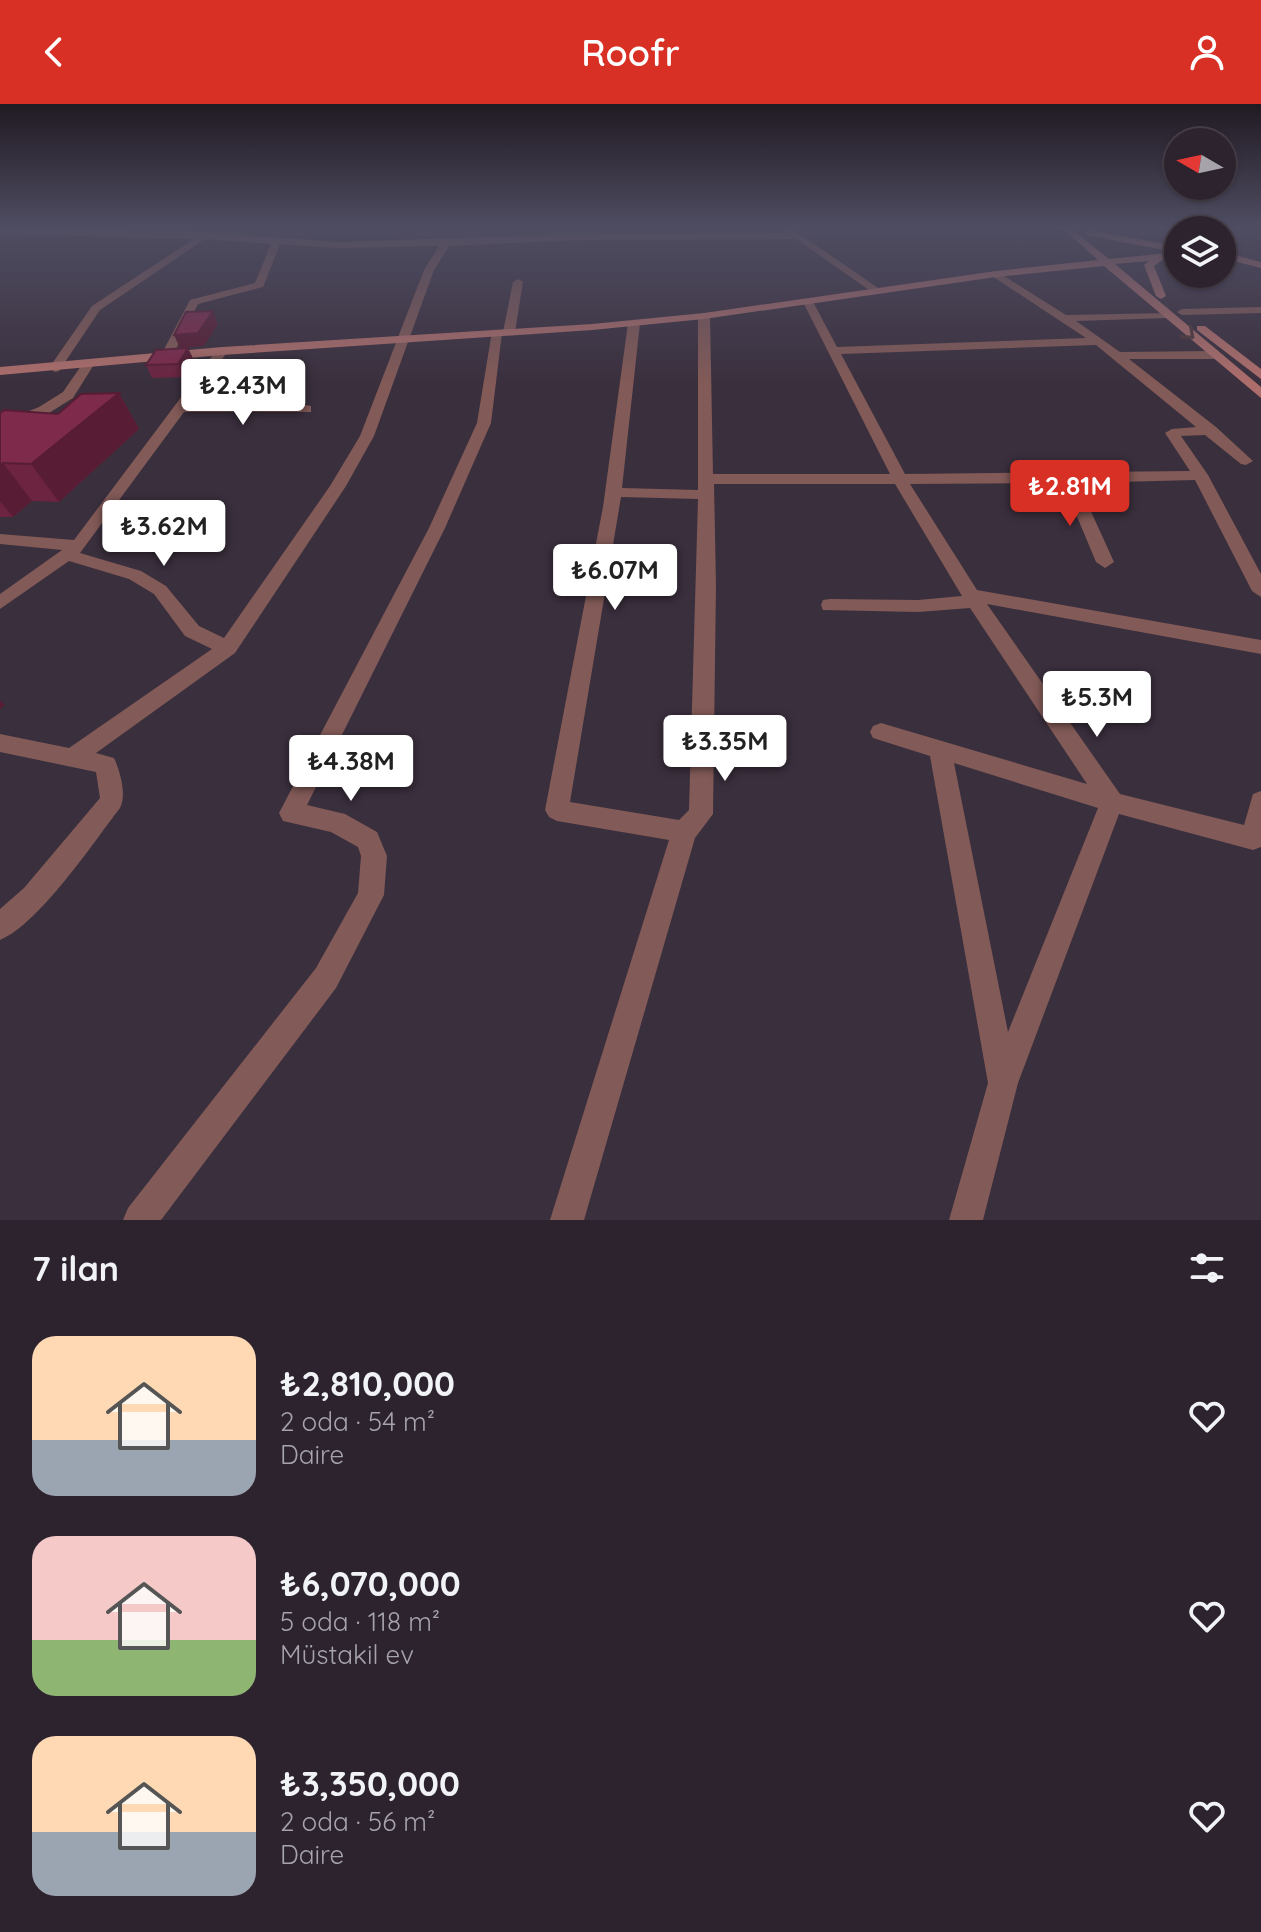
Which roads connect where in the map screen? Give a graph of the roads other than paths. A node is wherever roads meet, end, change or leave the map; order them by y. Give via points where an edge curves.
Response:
1 (137, 280) edge
2 (261, 280) edge
3 (426, 280) edge
4 (859, 280) edge
5 (950, 280) edge
6 (1006, 280) edge
7 (1111, 280) edge
8 (1126, 280) edge
9 (1143, 280) edge
10 (1155, 280) edge
11 (518, 282) dead end
12 (876, 290) junction
13 (1139, 291) junction
14 (1161, 296) junction
15 (807, 300) junction
16 (1261, 310) edge
17 (1182, 312) junction
18 (1167, 315) junction
19 (704, 316) junction
20 (1066, 318) junction
21 (634, 323) junction
22 (502, 333) junction
23 (406, 338) junction
24 (1099, 341) junction
25 (222, 351) junction
26 (834, 351) junction
27 (1213, 355) junction
28 (1117, 356) junction
29 (166, 357) junction
30 (87, 366) junction
31 (55, 368) junction
32 (0, 371) edge
33 (1261, 375) edge
34 (1261, 394) edge
35 (180, 408) junction
36 (306, 409) dead end
37 (0, 428) edge
38 (1211, 430) junction
39 (1246, 461) dead end
40 (1200, 475) junction
41 (1069, 479) junction
42 (900, 480) junction
43 (706, 487) junction
44 (613, 492) junction
45 (0, 539) edge
46 (73, 551) junction
47 (1105, 562) dead end
48 (1261, 591) edge
49 (973, 598) junction
50 (0, 603) edge
51 (830, 605) dead end
52 (1261, 647) edge
53 (228, 648) junction
54 (881, 732) dead end
55 (0, 743) edge
56 (940, 749) junction
57 (72, 758) junction
58 (1261, 801) edge
59 (1112, 802) junction
60 (684, 832) junction
61 (0, 927) edge
62 (1003, 1083) junction
63 (140, 1220) edge
64 (567, 1220) edge
65 (966, 1220) edge

1 - 31 street via 96,308
2 - 29 street via 259,285 194,302
3 - 23 street
4 - 12 street
5 - 12 street
6 - 20 street
7 - 13 street
8 - 13 street
9 - 14 street
10 - 14 street
11 - 22 street
12 - 15 street
13 - 18 street
14 - 17 street
15 - 19 street
15 - 26 street
16 - 17 street
17 - 33 street
18 - 20 street
18 -> 27 street
19 - 21 street
19 - 43 street
20 - 24 street
21 - 22 street
21 - 44 street
22 - 23 street
22 - 63 street via 484,423 437,528 291,813 336,822 368,840 374,856 371,895 326,978
23 - 25 street
23 - 53 street via 367,436
24 - 26 street
24 - 28 street
25 - 29 street
25 - 35 street
26 - 42 street
27 - 28 street
27 - 34 street
28 - 38 street
29 - 30 street
30 - 31 street
30 - 37 street via 68,395
31 - 32 street
35 - 36 street
35 - 46 street
38 - 39 street
38 - 40 street via 1172,433
40 - 41 street
40 - 48 street
41 - 42 street
41 - 47 street
42 - 43 street
42 - 49 street
43 - 44 street
43 - 60 street via 701,814
44 - 60 street via 557,810
45 - 46 street
46 - 50 street
46 - 53 street via 160,590 192,631
49 - 51 street via 918,606
49 - 52 street
49 - 59 street
53 - 57 street
54 - 56 street
55 - 57 street
56 - 59 street
56 - 62 street
57 - 61 street via 106,765 112,801 33,897
58 - 59 street via 1253,839
59 - 62 street
60 - 64 street
62 - 65 street

